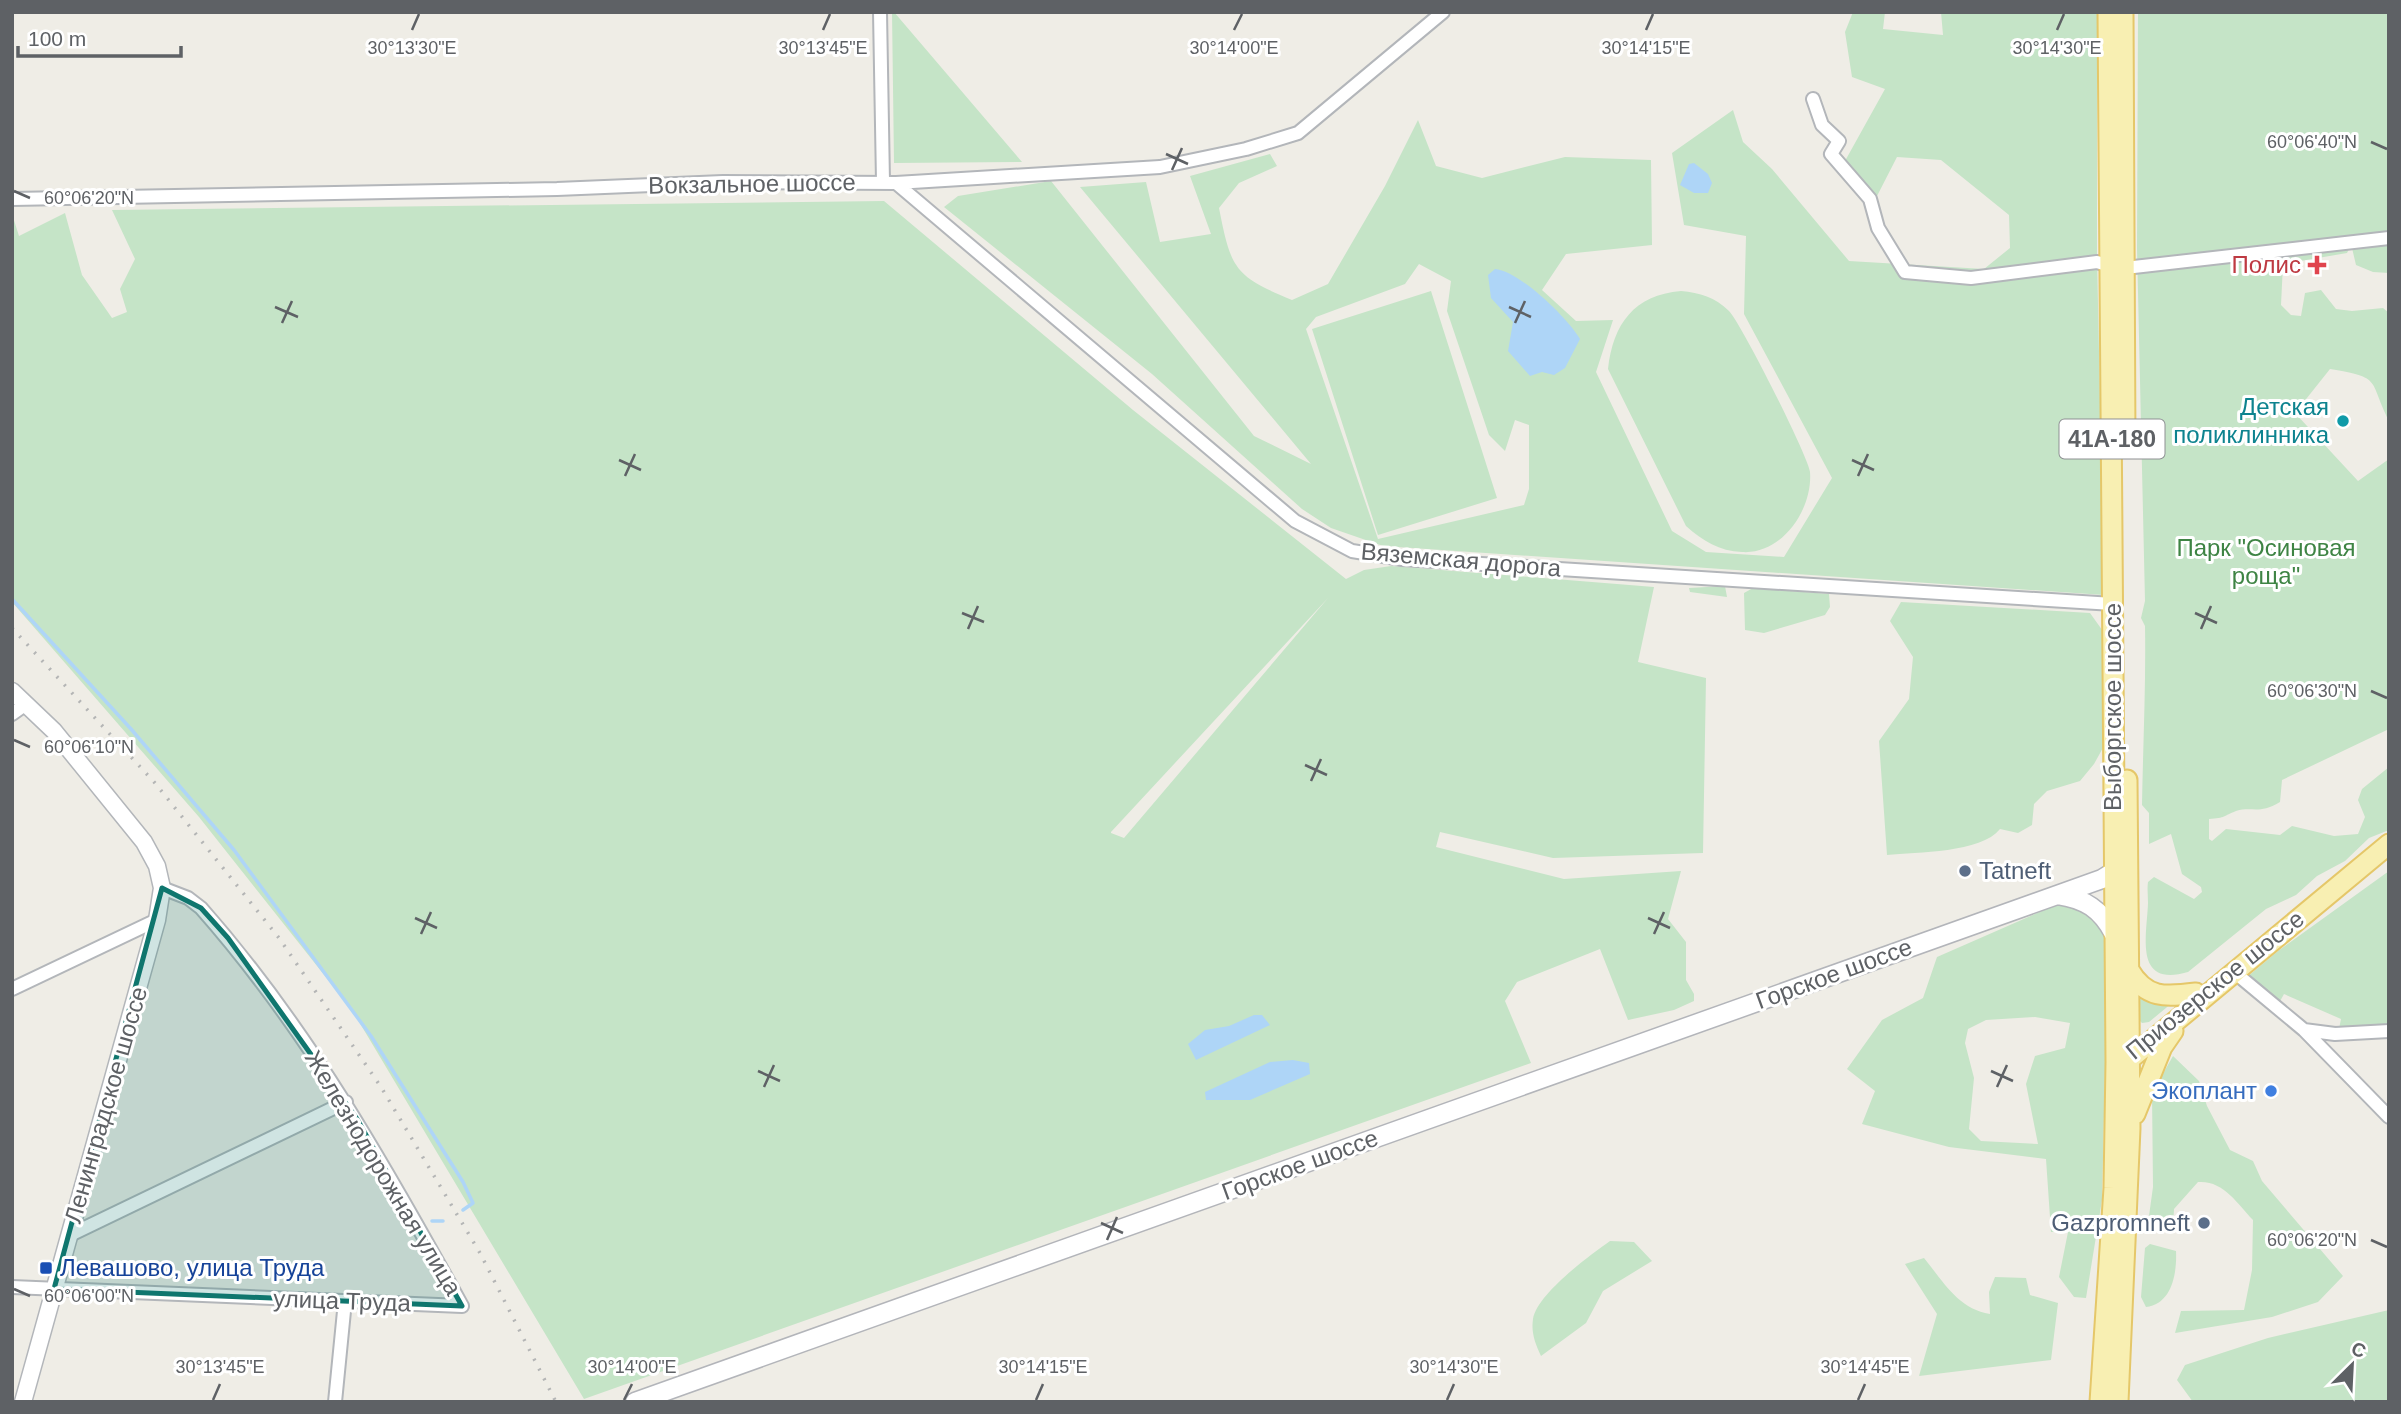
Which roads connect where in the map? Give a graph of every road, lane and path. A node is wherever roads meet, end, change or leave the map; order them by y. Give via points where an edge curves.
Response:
1 (880, 12) edge
2 (1443, 12) edge
3 (2108, 12) edge
4 (2123, 12) edge
5 (1813, 99) dead end
6 (889, 182) junction
7 (12, 199) edge
8 (2389, 239) edge
9 (2118, 267) junction
10 (2113, 604) junction
11 (12, 691) edge
12 (26, 704) junction
13 (12, 714) edge
14 (2389, 844) edge
15 (2118, 867) junction
16 (2356, 870) junction
17 (162, 888) junction
18 (2058, 895) junction
19 (158, 920) junction
20 (1964, 926) junction
21 (2113, 934) junction
22 (2129, 970) junction
23 (2233, 971) junction
24 (12, 989) edge
25 (2196, 993) junction
26 (2182, 1016) junction
27 (2304, 1030) junction
28 (2389, 1031) edge
29 (2126, 1057) junction
30 (346, 1102) junction
31 (2389, 1116) edge
32 (2130, 1128) junction
33 (69, 1235) junction
34 (12, 1287) edge
35 (54, 1289) junction
36 (345, 1301) junction
37 (463, 1306) joint
38 (33, 1369) junction
39 (23, 1402) edge
40 (31, 1402) edge
41 (335, 1402) edge
42 (635, 1402) edge
43 (2100, 1402) edge
44 (2118, 1402) edge

1 - 6 street
2 - 6 street, Вокзальное шоссе via 1298,133 1246,149 1160,167
3 - 9 main road, Выборгское шоссе / 41А-180
4 - 9 main road, Выборгское шоссе / 41А-180
5 - 9 street via 1822,125 1839,141 1832,154 1870,199 1878,228 1905,272 1971,278 2097,262
6 - 7 street, Вокзальное шоссе
6 - 10 street, Вяземская дорога via 1295,521 1352,551 1392,558
8 - 9 street
9 - 10 main road, Выборгское шоссе / 41А-180
9 - 15 main road, Выборгское шоссе / 41А-180
10 - 15 main road, Выборгское шоссе / 41А-180
11 - 12 street
12 - 13 street
12 - 17 street via 82,763 144,842
14 - 16 main road, Приозерское шоссе
15 - 18 main road, Горское шоссе
15 - 20 main road, Горское шоссе via 1982,915
15 - 21 main road, Выборгское шоссе / 41А-180
15 - 22 main road, Выборгское шоссе / 41А-180
16 - 23 main road, Приозерское шоссе
16 - 25 main road, Приозерское шоссе via 2288,915
17 - 19 street, Ленинградское шоссе
17 - 30 street, Железнодорожная улица via 188,898 228,938
18 - 20 main road, Горское шоссе
18 - 21 main road via 2078,898 2096,908
19 - 24 street
19 - 33 street, Ленинградское шоссе
20 - 42 main road, Горское шоссе
21 - 29 main road, Выборгское шоссе / 41А-180
22 - 25 main road via 2137,984 2155,996
22 - 29 main road, Выборгское шоссе / 41А-180
23 - 26 main road, Приозерское шоссе
23 - 27 street
25 - 29 main road, Приозерское шоссе
26 - 29 main road, Приозерское шоссе
26 - 32 main road via 2162,1047
27 - 28 street via 2335,1034
27 - 31 street
29 - 32 main road, Выборгское шоссе / 41А-180
29 - 43 main road, Выборгское шоссе / 41А-180
30 - 33 street
30 - 37 street, Железнодорожная улица
32 - 44 main road, Выборгское шоссе / 41А-180
33 - 35 street, Ленинградское шоссе
34 - 35 street, улица Труда
35 - 36 street, улица Труда
35 - 38 street, Ленинградское шоссе
36 - 37 street, улица Труда
36 - 41 street
38 - 39 street, Ленинградское шоссе
38 - 40 street

